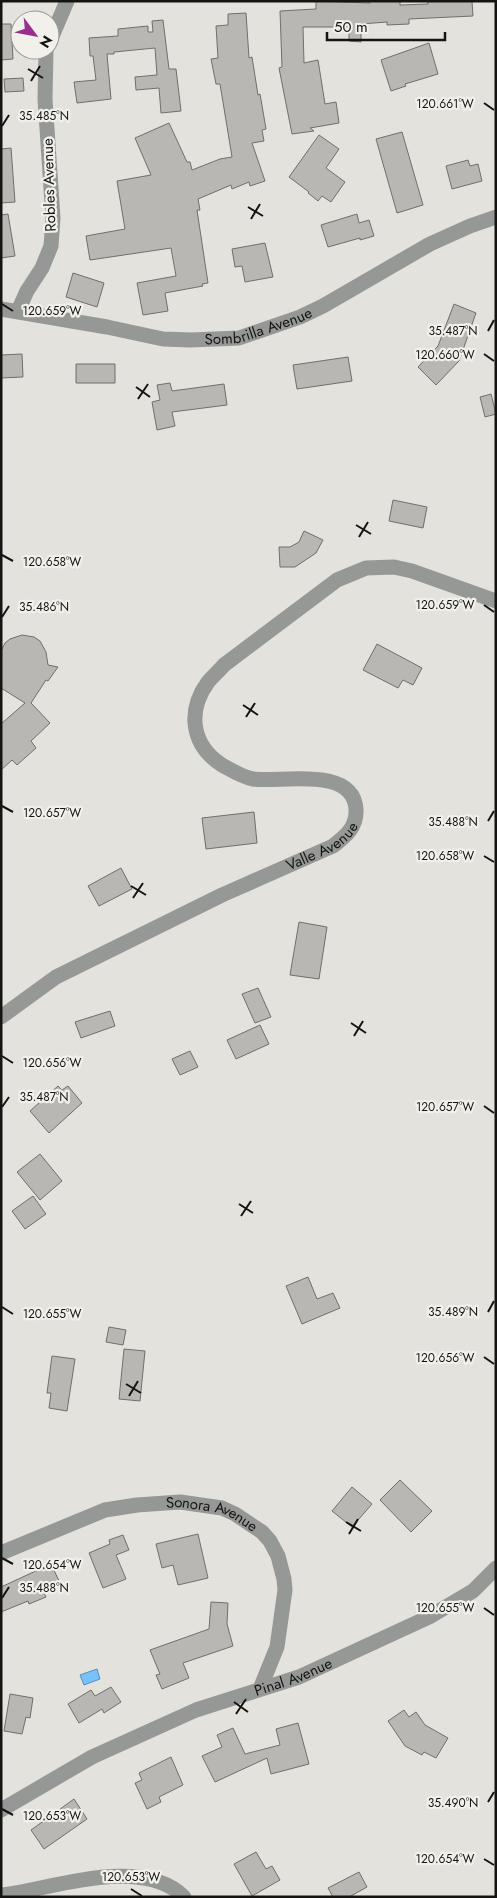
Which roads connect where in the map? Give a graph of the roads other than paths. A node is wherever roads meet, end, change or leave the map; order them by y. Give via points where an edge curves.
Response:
1 (67, 1) edge
2 (60, 17) edge
3 (46, 60) edge
4 (496, 217) edge
5 (1, 309) edge
6 (18, 311) junction
7 (496, 601) edge
8 (1, 1017) edge
9 (1, 1552) edge
10 (496, 1568) edge
11 (260, 1689) junction
12 (1, 1810) edge
13 (1, 1896) edge
14 (184, 1897) edge

1 - 2 street
3 - 6 street, Robles Avenue via 51,246
4 - 6 street, Sombrilla Avenue via 430,244 308,314 239,338 163,339
5 - 6 street, Sombrilla Avenue
7 - 8 street, Valle Avenue via 412,571 394,567 366,568 337,580 224,665 209,681 198,703 198,740 208,754 233,772 252,779 318,778 342,787 356,802 356,814 349,833 333,846 222,894 56,977
9 - 11 street, Sonora Avenue via 105,1510 180,1502 222,1508 235,1514 270,1541 284,1579 277,1647
10 - 11 street, Pinal Avenue via 473,1591 429,1617 299,1677
11 - 12 street, Pinal Avenue via 196,1710 92,1757
13 - 14 street via 97,1878 126,1876 159,1881

